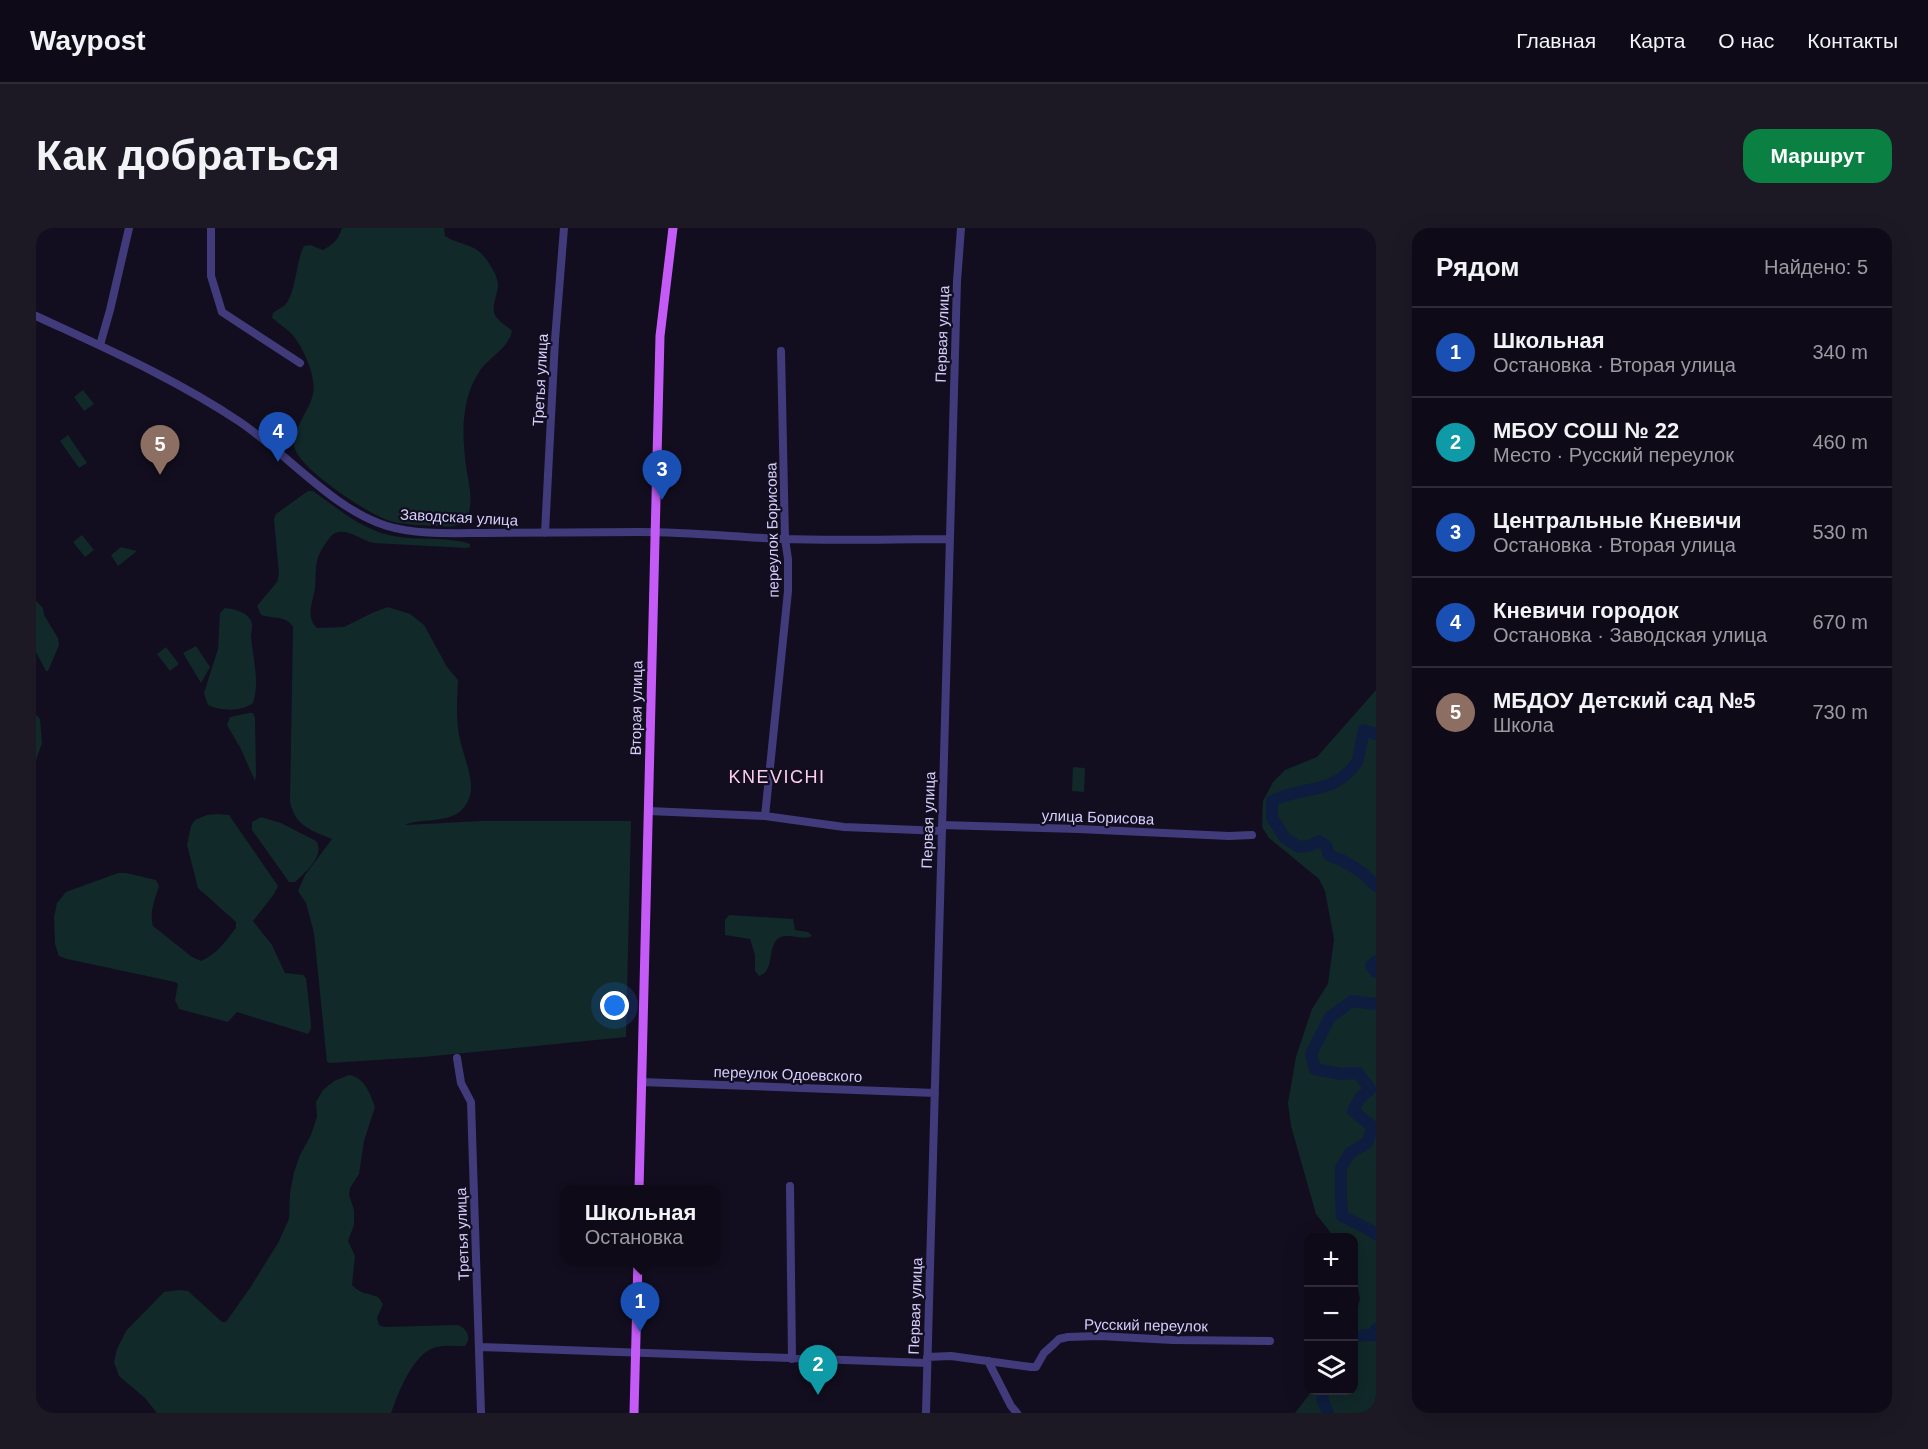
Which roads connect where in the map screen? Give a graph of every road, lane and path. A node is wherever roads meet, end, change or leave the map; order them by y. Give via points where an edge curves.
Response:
1 (129, 228) edge
2 (211, 228) edge
3 (564, 228) edge
4 (673, 228) edge
5 (961, 228) edge
6 (36, 316) edge
7 (100, 345) junction
8 (781, 351) dead end
9 (300, 363) dead end
10 (654, 532) junction
11 (545, 534) junction
12 (785, 539) junction
13 (949, 539) junction
14 (649, 811) junction
15 (765, 816) junction
16 (942, 828) junction
17 (1252, 835) dead end
18 (457, 1058) dead end
19 (641, 1082) junction
20 (935, 1093) junction
21 (639, 1185) edge
22 (790, 1186) dead end
23 (638, 1263) edge
24 (1270, 1341) dead end
25 (480, 1347) junction
26 (636, 1353) junction
27 (792, 1359) junction
28 (927, 1360) junction
29 (988, 1360) junction
30 (481, 1413) edge
31 (634, 1413) edge
32 (926, 1413) edge
33 (1017, 1413) edge

1 - 7 street
2 - 9 street via 211,276 222,312
3 - 11 street, Третья улица
4 - 10 main road, Вторая улица via 660,336
5 - 13 street, Первая улица
6 - 7 street, Заводская улица
7 - 11 street, Заводская улица via 221,410 260,435 337,499 388,527 462,534
8 - 12 street, переулок Борисова
10 - 11 street, Заводская улица
10 - 12 street, Заводская улица
10 - 14 main road, Вторая улица
12 - 13 street, Заводская улица
12 - 15 street, переулок Борисова via 788,591
13 - 16 street, Первая улица
14 - 15 street
14 - 19 main road, Вторая улица
15 - 16 street via 844,826
16 - 17 street, улица Борисова
16 - 20 street, Первая улица
18 - 25 street, Третья улица via 461,1083 471,1102
19 - 20 street, переулок Одоевского
19 - 21 main road, Вторая улица
20 - 28 street, Первая улица
22 - 27 street
23 - 26 main road
24 - 29 street, Русский переулок via 1068,1337 1044,1353 1036,1367
25 - 26 street, Русский переулок
25 - 30 street, Третья улица
26 - 27 street, Русский переулок
26 - 31 main road
27 - 28 street, Русский переулок
28 - 29 street, Русский переулок via 951,1356
28 - 32 street, Первая улица
29 - 33 street

